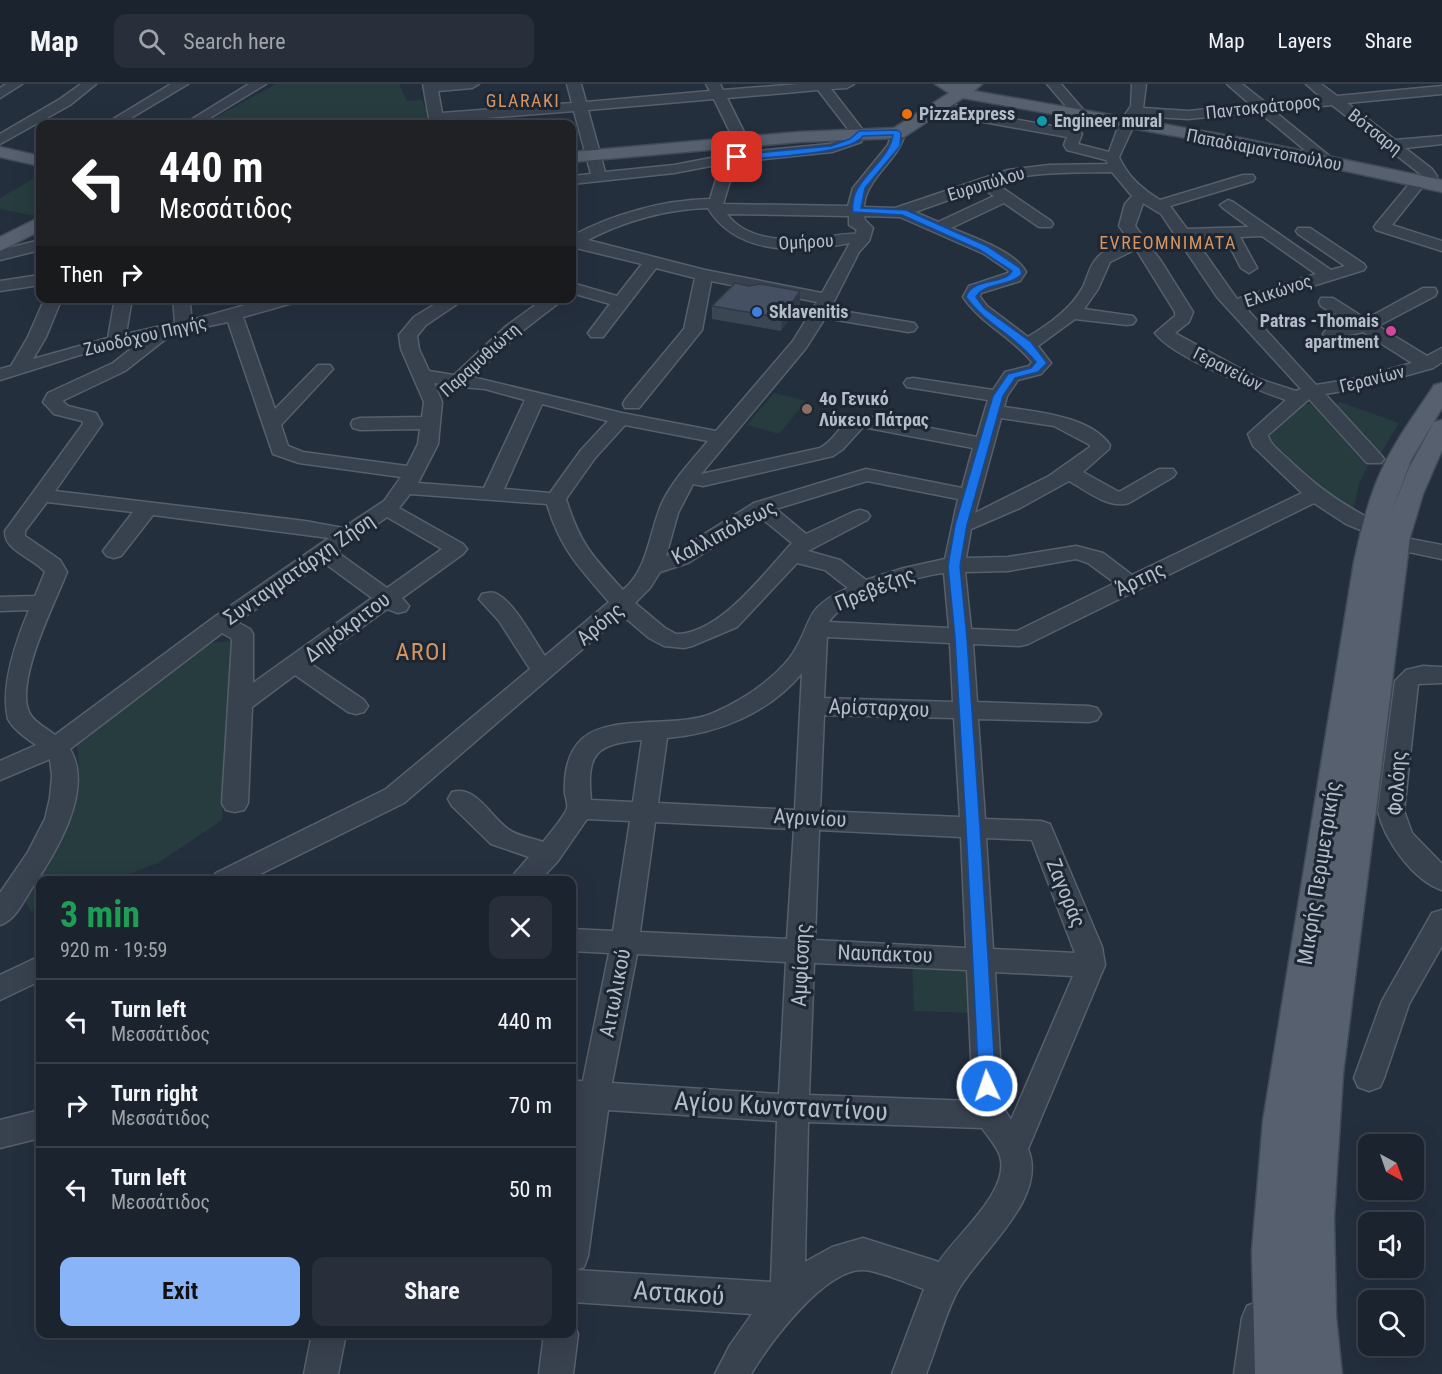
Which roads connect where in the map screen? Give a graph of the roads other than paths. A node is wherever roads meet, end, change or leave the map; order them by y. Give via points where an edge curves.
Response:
1 (15, 84) edge
2 (89, 84) edge
3 (181, 84) edge
4 (259, 84) edge
5 (472, 84) edge
6 (574, 84) edge
7 (847, 84) edge
8 (929, 84) edge
9 (1054, 84) edge
10 (1139, 84) edge
11 (1234, 84) edge
12 (1313, 84) edge
13 (430, 86) edge
14 (821, 86) junction
15 (716, 89) edge
16 (1435, 90) edge
17 (954, 93) edge
18 (0, 94) edge
19 (1333, 100) junction
20 (580, 106) junction
21 (1261, 107) junction
22 (1078, 116) junction
23 (1131, 118) junction
24 (119, 120) edge
25 (198, 120) edge
26 (897, 133) junction
27 (859, 134) junction
28 (1440, 134) edge
29 (0, 140) edge
30 (742, 142) junction
31 (1391, 145) junction
32 (0, 152) edge
33 (594, 156) junction
34 (576, 158) edge
35 (730, 158) junction
36 (36, 160) edge
37 (1328, 162) junction
38 (1114, 163) junction
39 (599, 177) junction
40 (1248, 178) dead end
41 (576, 180) edge
42 (983, 182) junction
43 (1429, 184) edge
44 (1141, 196) junction
45 (1004, 197) junction
46 (1159, 205) junction
47 (1228, 205) dead end
48 (715, 206) junction
49 (903, 212) junction
50 (1045, 224) dead end
51 (36, 225) edge
52 (938, 228) junction
53 (855, 230) junction
54 (1262, 231) junction
55 (1304, 231) dead end
56 (1230, 232) junction
57 (1185, 234) junction
58 (576, 235) edge
59 (576, 238) edge
60 (1137, 242) junction
61 (0, 245) edge
62 (36, 246) edge
63 (1442, 246) edge
64 (0, 255) edge
65 (652, 262) junction
66 (1249, 268) dead end
67 (704, 275) junction
68 (1328, 275) junction
69 (36, 281) edge
70 (0, 286) edge
71 (576, 289) edge
72 (1429, 292) dead end
73 (621, 302) junction
74 (1327, 302) dead end
75 (52, 303) edge
76 (123, 303) edge
77 (179, 303) edge
78 (264, 303) edge
79 (450, 303) edge
80 (550, 303) edge
81 (1234, 305) junction
82 (824, 306) junction
83 (1072, 313) junction
84 (234, 315) junction
85 (1127, 320) dead end
86 (1366, 326) junction
87 (908, 327) dead end
88 (176, 328) junction
89 (597, 333) dead end
90 (1332, 334) dead end
91 (116, 340) junction
92 (1028, 345) junction
93 (1442, 353) edge
94 (1426, 364) junction
95 (18, 369) junction
96 (324, 369) dead end
97 (0, 375) edge
98 (422, 376) junction
99 (459, 380) junction
100 (913, 383) dead end
101 (1442, 390) edge
102 (1305, 395) junction
103 (536, 397) junction
104 (434, 402) junction
105 (996, 404) junction
106 (626, 411) junction
107 (430, 423) junction
108 (271, 424) junction
109 (360, 424) dead end
110 (1442, 428) edge
111 (722, 438) junction
112 (984, 444) junction
113 (1374, 459) dead end
114 (1068, 472) junction
115 (1166, 473) dead end
116 (688, 477) junction
117 (410, 480) junction
118 (40, 495) junction
119 (491, 495) junction
120 (969, 495) junction
121 (1314, 495) junction
122 (556, 499) junction
123 (148, 507) junction
124 (761, 507) junction
125 (386, 510) junction
126 (860, 516) dead end
127 (961, 525) junction
128 (349, 536) junction
129 (1390, 536) junction
130 (798, 550) junction
131 (114, 551) dead end
132 (324, 552) junction
133 (1442, 552) edge
134 (954, 566) junction
135 (653, 567) junction
136 (1130, 584) junction
137 (864, 590) junction
138 (490, 599) dead end
139 (41, 603) junction
140 (392, 603) junction
141 (0, 604) edge
142 (623, 604) junction
143 (221, 623) junction
144 (816, 629) junction
145 (961, 638) junction
146 (23, 646) junction
147 (0, 656) edge
148 (296, 665) junction
149 (543, 671) junction
150 (1430, 675) edge
151 (239, 704) junction
152 (356, 706) dead end
153 (813, 706) junction
154 (964, 711) junction
155 (1089, 714) dead end
156 (656, 730) junction
157 (54, 747) junction
158 (0, 771) edge
159 (461, 799) dead end
160 (234, 803) dead end
161 (580, 809) junction
162 (644, 811) junction
163 (808, 818) junction
164 (973, 827) junction
165 (1041, 831) joint
166 (549, 854) junction
167 (233, 876) edge
168 (528, 876) edge
169 (1442, 880) edge
170 (0, 914) edge
171 (1442, 921) edge
172 (576, 940) edge
173 (625, 944) junction
174 (802, 951) junction
175 (981, 958) junction
176 (1091, 960) junction
177 (36, 970) edge
178 (0, 988) edge
179 (1369, 1078) dead end
180 (583, 1095) edge
181 (793, 1108) junction
182 (990, 1114) junction
183 (36, 1125) edge
184 (0, 1134) edge
185 (1012, 1146) junction
186 (576, 1197) edge
187 (1272, 1251) junction
188 (946, 1280) junction
189 (576, 1286) edge
190 (787, 1300) junction
191 (328, 1338) edge
192 (560, 1338) edge
193 (321, 1374) edge
194 (556, 1374) edge
195 (732, 1374) edge
196 (909, 1374) edge
197 (1251, 1374) edge
198 (1277, 1374) edge
199 (1320, 1374) edge

1 - 18 street
2 - 29 street
3 - 24 street
4 - 25 street
5 - 13 street
6 - 20 street
7 - 14 street
8 - 17 main road, Παπαδιαμαντοπούλου
9 - 22 street
10 - 23 street via 1138,106
11 - 21 street
12 - 19 street, Βότσαρη
13 - 20 street via 436,118
14 - 15 street
14 - 27 street
15 - 20 street
15 - 30 street
16 - 19 street, Παντοκράτορος
17 - 22 main road, Παπαδιαμαντοπούλου via 978,104
17 - 26 main road
17 - 38 street via 991,119 1075,134 1072,147
19 - 21 street, Παντοκράτορος
19 - 31 street, Βότσαρη
20 - 33 street
21 - 23 street, Παντοκράτορος
21 - 37 street
22 - 23 main road, Παπαδιαμαντοπούλου
23 - 37 main road, Παπαδιαμαντοπούλου
23 - 38 street
26 - 27 main road
26 - 53 street, Αρόης via 896,146 861,188
27 - 30 main road
27 - 35 street via 853,141 835,147
28 - 31 street
30 - 33 main road
31 - 43 street, Βότσαρη via 1429,174
32 - 36 main road
33 - 34 main road
33 - 39 street
35 - 39 street
35 - 48 street
37 - 43 main road, Παπαδιαμαντοπούλου
38 - 42 street, Ευρυπύλου via 1033,170
38 - 44 street
39 - 41 street
40 - 46 street
42 - 45 street
42 - 49 street, Ευρυπύλου
43 - 63 street via 1382,227
44 - 46 street
44 - 60 street via 1133,204 1126,224
45 - 50 street
45 - 52 street
46 - 57 street
47 - 54 street
48 - 53 street, Ευρυπύλου
48 - 53 street, Ομήρου via 738,231 770,244 803,244
48 - 58 street via 689,205
49 - 52 street
49 - 53 street, Ευρυπύλου
51 - 61 main road
52 - 92 street via 994,254 1017,270 1012,278 978,288 971,297 981,310
53 - 82 street, Αρόης
54 - 56 street
54 - 68 street
55 - 68 street, Ελικώνος via 1358,267
56 - 57 street
56 - 66 street
57 - 81 street
59 - 65 street
60 - 83 street via 1101,262 1092,286
60 - 102 street, Γερανείων via 1184,312 1181,321 1164,331 1181,345 1253,383
62 - 64 street
65 - 67 street
65 - 73 street
67 - 82 street
67 - 106 street via 693,330
68 - 81 street, Ελικώνος
69 - 70 street
71 - 73 street
72 - 86 street
73 - 89 street
74 - 86 street
75 - 95 street
76 - 91 street
77 - 88 street
78 - 84 street, Ζωοδόχου Πηγής
79 - 98 street via 420,321 409,333 408,343
80 - 99 street, Παραμυθιώτη via 511,331
81 - 102 street
82 - 87 street
82 - 111 street, Αρόης via 791,356
83 - 85 street
83 - 92 street
84 - 88 street, Ζωοδόχου Πηγής
84 - 108 street
86 - 90 street
86 - 94 street
88 - 91 street, Ζωοδόχου Πηγής
88 - 118 street via 119,367 55,397 52,402 57,408 89,417 93,424
91 - 95 street, Ζωοδόχου Πηγής
92 - 105 street via 1039,357 1040,367 1011,376
93 - 94 street, Γερανίων
94 - 102 street, Γερανίων via 1361,384
95 - 97 street, Ζωοδόχου Πηγής
96 - 108 street
98 - 99 street
98 - 104 street
99 - 103 street
99 - 104 street, Παραμυθιώτη
100 - 105 street
101 - 129 main road, Μικρής Περιμετρικής via 1394,471
102 - 113 street
102 - 121 street via 1262,429 1258,438
103 - 106 street
103 - 119 street
104 - 107 street, Συνταγματάρχη Ζήση
105 - 112 street
105 - 114 street via 1059,422 1097,441 1098,452
106 - 111 street
106 - 122 street
107 - 109 street
107 - 117 street, Συνταγματάρχη Ζήση via 428,444
108 - 117 street via 279,448 288,454
110 - 129 main road, Μικρής Περιμετρικής via 1419,468
111 - 116 street, Αρόης
112 - 116 street via 862,421 852,425 836,447 826,452 704,480
112 - 120 street
114 - 115 street via 1122,499
114 - 127 street via 993,513
116 - 135 street, Αρόης via 669,509
117 - 119 street
117 - 125 street, Συνταγματάρχη Ζήση
118 - 123 street
118 - 139 street via 15,534 19,542 56,569
119 - 122 street
120 - 124 street, Καλλιπόλεως via 866,475
120 - 127 street
121 - 129 street
121 - 136 street, Άρτης
122 - 142 street via 573,546
123 - 128 street
123 - 131 street
124 - 130 street
124 - 135 street, Καλλιπόλεως via 681,558
125 - 128 street, Συνταγματάρχη Ζήση
125 - 140 street, Δημόκριτου via 456,549
126 - 130 street
127 - 134 street
128 - 132 street, Συνταγματάρχη Ζήση
129 - 133 street
129 - 187 main road, Μικρής Περιμετρικής via 1367,562 1282,1121
129 - 199 main road, Μικρής Περιμετρικής via 1320,1120 1314,1288
130 - 137 street via 836,565
130 - 142 street via 729,622 684,640 665,639
132 - 140 street
132 - 143 street, Συνταγματάρχη Ζήση
134 - 136 street, Πρεβέζης via 1006,564 1083,553
134 - 137 street, Πρεβέζης via 914,572
134 - 145 street
135 - 142 street, Αρόης via 645,582
136 - 145 street, Άρτης via 1020,639
137 - 144 street, Πρεβέζης via 826,609
138 - 149 street via 507,616
139 - 141 street
139 - 146 street
140 - 148 street, Δημόκριτου
142 - 149 street, Αρόης
143 - 151 street via 242,634
143 - 157 street, Συνταγματάρχη Ζήση
144 - 145 street, Άρτης
144 - 153 street, Αμφίσσης
144 - 156 street, Πρεβέζης via 793,671 778,686 708,724
145 - 154 street
146 - 147 street
146 - 157 street via 14,688 16,711 34,734
148 - 151 street, Δημόκριτου
148 - 152 street
149 - 167 street, Αρόης via 395,796
150 - 169 street, Φολόης via 1409,678 1405,686 1391,816 1406,843
151 - 160 street
153 - 154 street, Αρίσταρχου
153 - 163 street, Αμφίσσης
154 - 155 street, Αρίσταρχου
154 - 164 street
156 - 161 street, Πρεβέζης via 589,745 579,767
156 - 162 street, Αιτωλικού
157 - 158 street, Συνταγματάρχη Ζήση
157 - 170 street via 61,754 66,774 57,820 25,881
159 - 166 street via 500,837
161 - 162 street, Αγρινίου
161 - 166 street
162 - 163 street, Αγρινίου
162 - 173 street, Αιτωλικού
163 - 164 street, Αγρινίου
163 - 174 street, Αμφίσσης
164 - 165 street, Αγρινίου
164 - 175 street
165 - 176 street, Ζαγοράς
166 - 168 street
171 - 179 street via 1395,1001
172 - 173 street, Ναυπάκτου
173 - 174 street, Ναυπάκτου
173 - 180 street, Αιτωλικού
174 - 175 street, Ναυπάκτου
174 - 181 street, Αμφίσσης
175 - 176 street, Ναυπάκτου
175 - 182 street
176 - 185 street via 1020,1136
177 - 178 street
180 - 181 street, Αγίου Κωνσταντίνου
180 - 186 street, Αιτωλικού
181 - 182 street, Αγίου Κωνσταντίνου
181 - 190 street, Αμφίσσης
182 - 185 street
183 - 184 street
185 - 188 street via 1017,1167 1008,1197
187 - 197 street
187 - 198 main road, Μικρής Περιμετρικής
188 - 190 street via 876,1257 849,1255 824,1269
188 - 196 street
189 - 190 street, Αστακού
190 - 195 street via 749,1344
191 - 193 street
192 - 194 street

